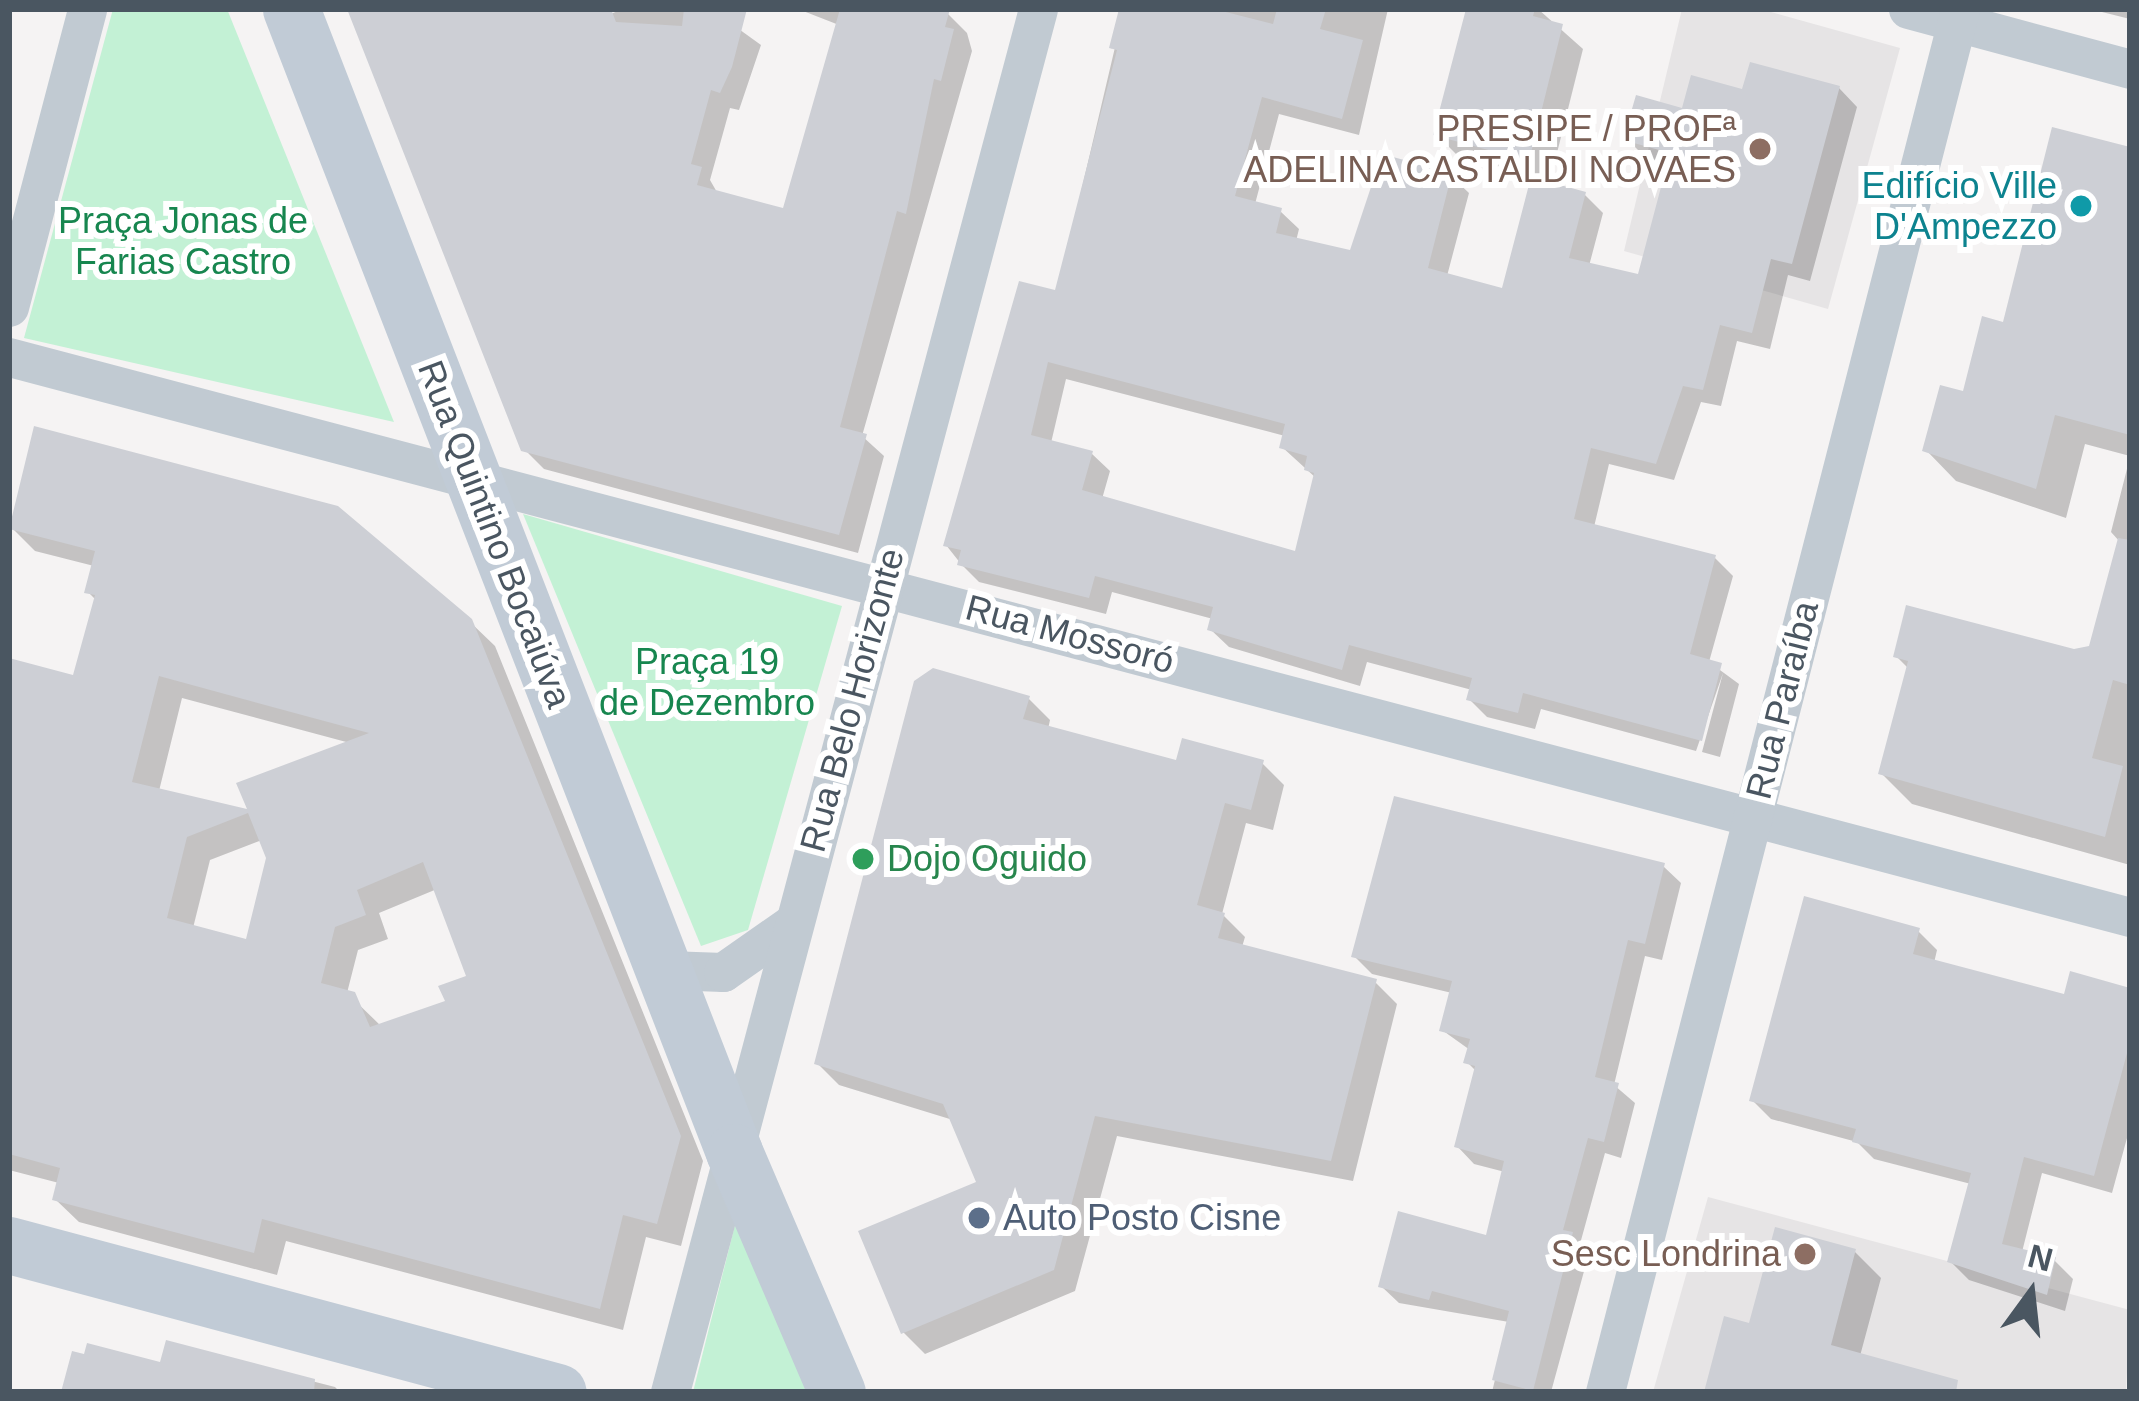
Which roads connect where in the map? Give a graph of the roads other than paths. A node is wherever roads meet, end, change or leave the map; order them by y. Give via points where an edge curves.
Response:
1 (87, 9) edge
2 (291, 9) edge
3 (1038, 9) edge
4 (1908, 9) edge
5 (1959, 16) edge
6 (2130, 69) edge
7 (9, 307) edge
8 (9, 357) edge
9 (472, 476) junction
10 (885, 585) junction
11 (1753, 814) junction
12 (2130, 917) edge
13 (790, 926) junction
14 (667, 970) junction
15 (734, 1152) junction
16 (9, 1245) edge
17 (558, 1392) edge
18 (670, 1392) edge
19 (838, 1392) edge
20 (1605, 1392) edge

1 - 7 street
2 - 9 street, Rua Quintino Bocaiúva
3 - 10 street, Rua Belo Horizonte
4 - 5 street
5 - 6 street
5 - 11 street, Rua Paraíba
8 - 9 street, Rua Mossoró
9 - 10 street, Rua Mossoró
9 - 14 street, Rua Quintino Bocaiúva
10 - 11 street, Rua Mossoró
10 - 13 street, Rua Belo Horizonte
11 - 12 street, Rua Mossoró
11 - 20 street, Rua Paraíba
13 - 14 street via 723,972
13 - 15 street, Rua Belo Horizonte
14 - 15 street, Rua Quintino Bocaiúva
15 - 18 street, Rua Belo Horizonte
15 - 19 street, Rua Quintino Bocaiúva
16 - 17 street

